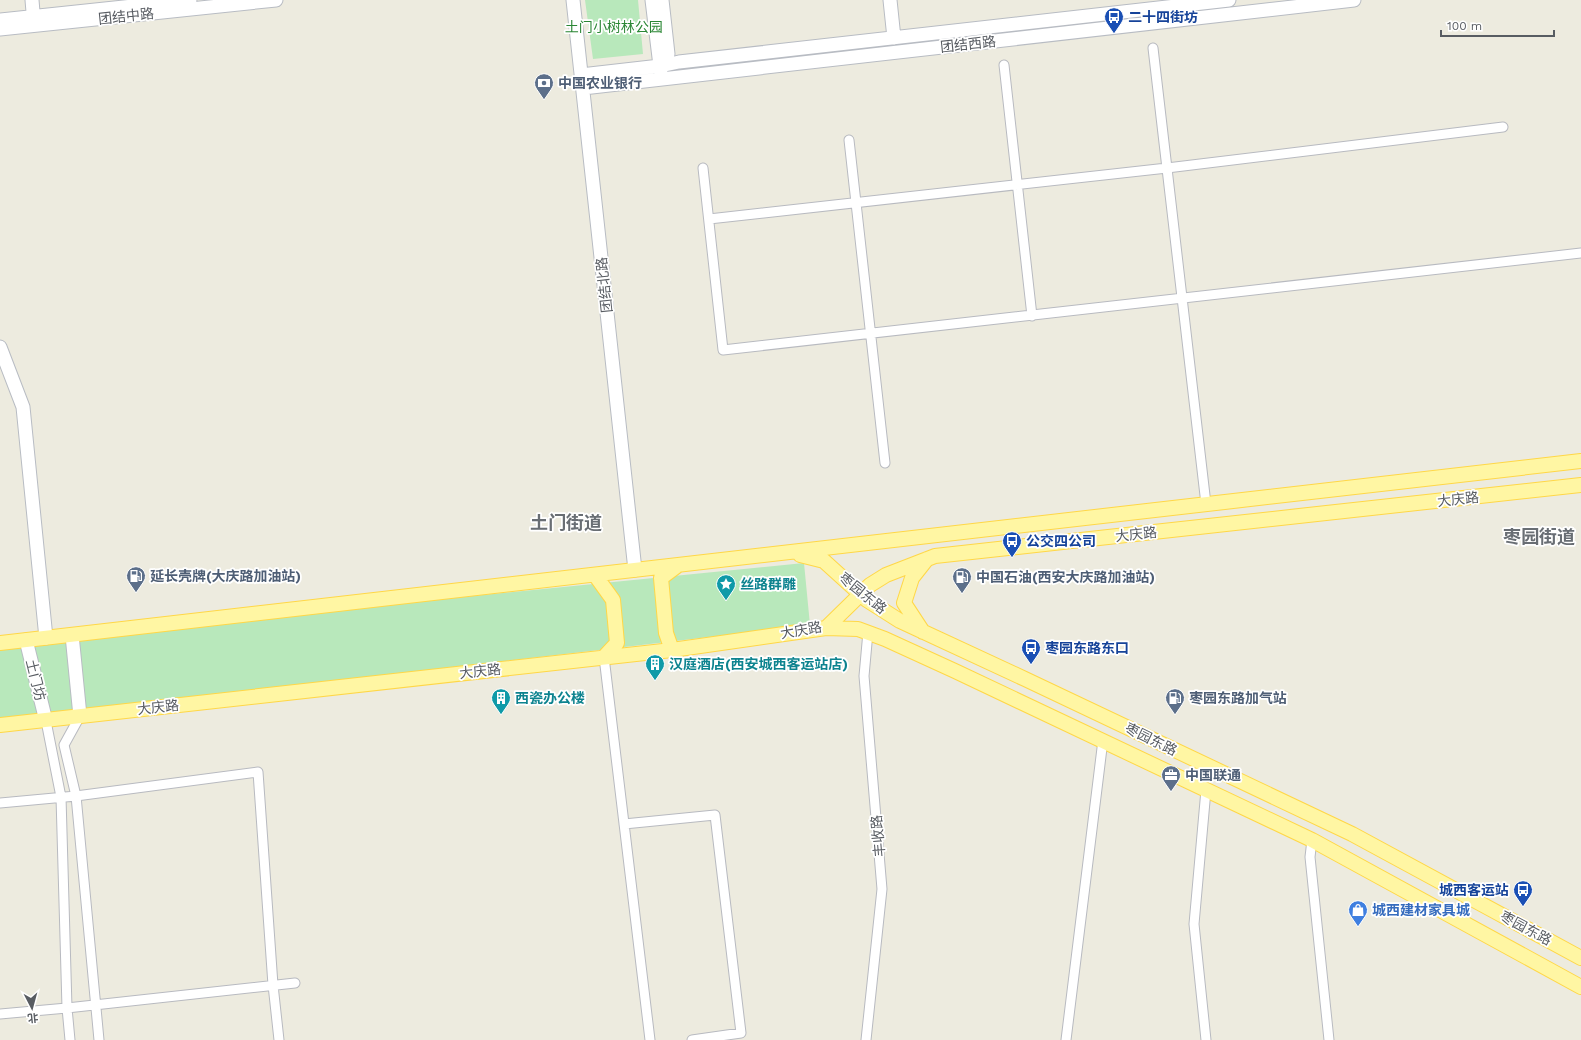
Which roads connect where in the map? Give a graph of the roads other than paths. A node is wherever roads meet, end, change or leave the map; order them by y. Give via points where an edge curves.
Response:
1 (32, 0) edge
2 (190, 0) edge
3 (276, 0) edge
4 (573, 0) edge
5 (652, 0) edge
6 (662, 0) edge
7 (890, 0) edge
8 (1228, 0) edge
9 (1354, 0) edge
10 (1128, 6) edge
11 (0, 20) edge
12 (34, 21) junction
13 (0, 30) edge
14 (894, 38) junction
15 (1153, 48) dead end
16 (1004, 65) dead end
17 (665, 72) junction
18 (582, 81) junction
19 (1503, 127) dead end
20 (849, 140) dead end
21 (703, 168) dead end
22 (1167, 168) junction
23 (1018, 183) junction
24 (856, 202) junction
25 (709, 219) junction
26 (1581, 253) edge
27 (1182, 299) junction
28 (1032, 316) junction
29 (870, 334) junction
30 (0, 347) edge
31 (1581, 461) edge
32 (885, 462) dead end
33 (1581, 485) edge
34 (1206, 504) junction
35 (968, 532) junction
36 (971, 552) junction
37 (790, 553) junction
38 (928, 558) junction
39 (678, 566) junction
40 (635, 570) junction
41 (595, 575) junction
42 (860, 593) junction
43 (826, 628) junction
44 (868, 632) junction
45 (923, 632) junction
46 (72, 635) junction
47 (46, 638) junction
48 (26, 640) junction
49 (0, 643) edge
50 (672, 650) junction
51 (604, 657) junction
52 (80, 716) junction
53 (46, 720) junction
54 (0, 725) edge
55 (1102, 740) junction
56 (1206, 790) junction
57 (76, 796) junction
58 (60, 797) junction
59 (0, 803) edge
60 (624, 824) junction
61 (1312, 840) junction
62 (1581, 958) edge
63 (295, 983) dead end
64 (273, 985) junction
65 (1581, 987) edge
66 (96, 1005) junction
67 (67, 1008) junction
68 (0, 1014) edge
69 (70, 1040) edge
70 (99, 1040) edge
71 (279, 1040) edge
72 (650, 1040) edge
73 (692, 1040) edge
74 (866, 1040) edge
75 (1066, 1040) edge
76 (1206, 1040) edge
77 (1329, 1040) edge

1 - 12 street
2 - 12 street, 团结中路
3 - 12 street, 团结中路
4 - 18 street, 团结北路
5 - 17 street
6 - 17 street
7 - 14 street
8 - 10 street, 团结西路
9 - 17 street, 团结西路
10 - 14 street, 团结西路
11 - 12 street, 团结中路
12 - 13 street, 团结中路
14 - 17 street, 团结西路
15 - 22 street
16 - 23 street
17 - 18 street, 团结西路
18 - 40 street, 团结北路
19 - 22 street
20 - 24 street
21 - 25 street
22 - 23 street
22 - 27 street
23 - 24 street
23 - 28 street
24 - 25 street
24 - 29 street
25 - 29 street via 723,350
26 - 27 street
27 - 28 street
27 - 34 street
28 - 29 street
29 - 32 street
30 - 47 street via 23,407
31 - 34 main road, 大庆路
33 - 36 main road, 大庆路
34 - 35 main road, 大庆路
35 - 36 main road
35 - 37 main road, 大庆路
36 - 38 main road, 大庆路
37 - 39 main road, 大庆路
37 - 42 main road, 枣园东路 via 824,561
38 - 42 main road, 大庆路 via 886,575
38 - 45 main road via 912,578 904,603
39 - 40 main road, 大庆路
39 - 50 main road via 661,578 666,633
40 - 41 main road, 大庆路
41 - 46 main road, 大庆路
41 - 51 main road via 613,600 617,643
42 - 43 main road, 大庆路
42 - 45 main road, 枣园东路 via 900,621
43 - 44 main road, 枣园东路 via 858,629
43 - 50 main road, 大庆路
44 - 55 main road, 枣园东路
44 - 74 street, 丰收路 via 864,676 882,889
45 - 62 main road, 枣园东路 via 1352,834
46 - 47 main road, 大庆路
46 - 52 street
47 - 48 main road, 大庆路
48 - 49 main road, 大庆路
48 - 53 street, 土门坊
50 - 51 main road, 大庆路
51 - 52 main road, 大庆路
51 - 60 street
52 - 53 main road, 大庆路
52 - 57 street via 64,745
53 - 54 main road, 大庆路
53 - 58 street
55 - 56 main road, 枣园东路
55 - 75 street
56 - 61 main road, 枣园东路
56 - 76 street via 1194,924
57 - 58 street
57 - 64 street via 258,772
57 - 66 street
58 - 59 street
58 - 67 street
60 - 72 street
60 - 73 street via 715,815 741,1033
61 - 65 main road, 枣园东路
61 - 77 street via 1310,857
63 - 64 street
64 - 66 street
64 - 71 street
66 - 67 street
66 - 70 street
67 - 68 street
67 - 69 street

